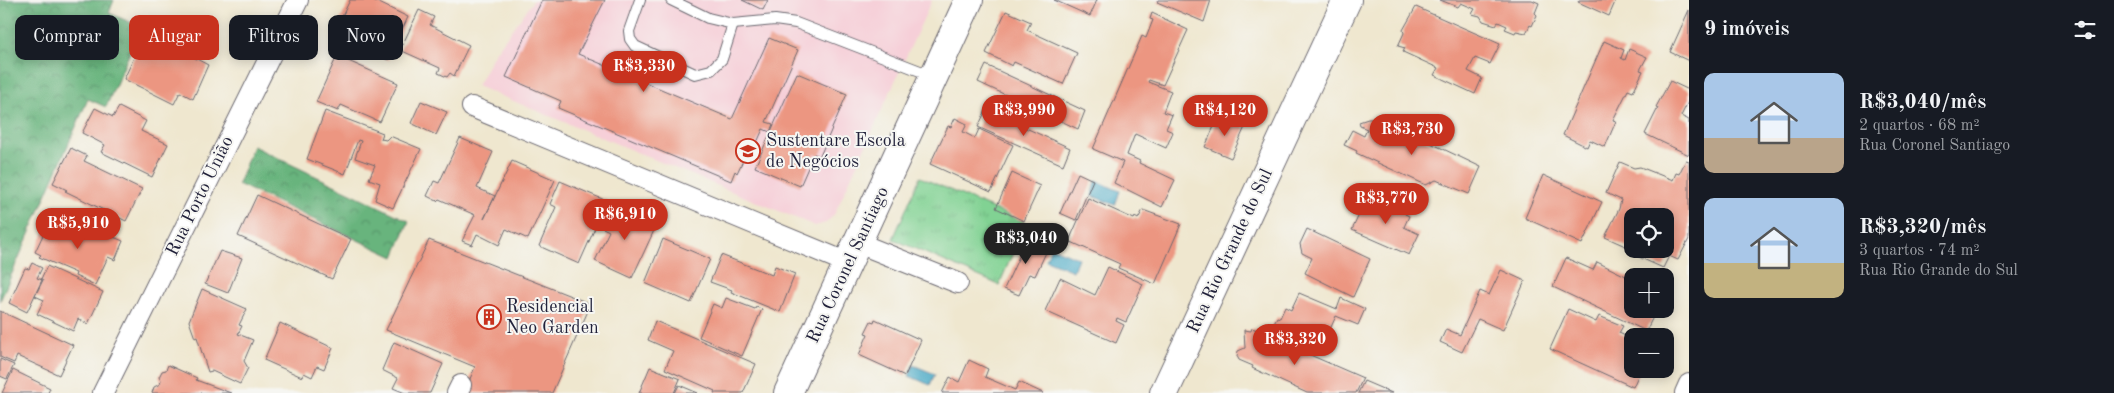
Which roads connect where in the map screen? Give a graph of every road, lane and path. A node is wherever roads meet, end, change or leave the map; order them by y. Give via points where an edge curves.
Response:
1 (298, 0) edge
2 (640, 0) edge
3 (671, 0) edge
4 (969, 0) edge
5 (1347, 0) edge
6 (733, 24) junction
7 (934, 76) junction
8 (472, 107) dead end
9 (853, 253) junction
10 (958, 283) dead end
11 (1689, 384) edge
12 (103, 393) edge
13 (788, 393) edge
14 (1164, 393) edge
15 (1685, 393) edge

1 - 12 street, Rua Porto União
2 - 6 lane via 629,31 635,46 695,74 711,70 722,60
3 - 6 lane via 708,18
4 - 7 main road, Rua Coronel Santiago
5 - 14 main road, Rua Rio Grande do Sul
6 - 7 lane via 775,20 796,24
7 - 9 main road, Rua Coronel Santiago
8 - 9 street
9 - 10 street
9 - 13 main road, Rua Coronel Santiago
11 - 15 street

